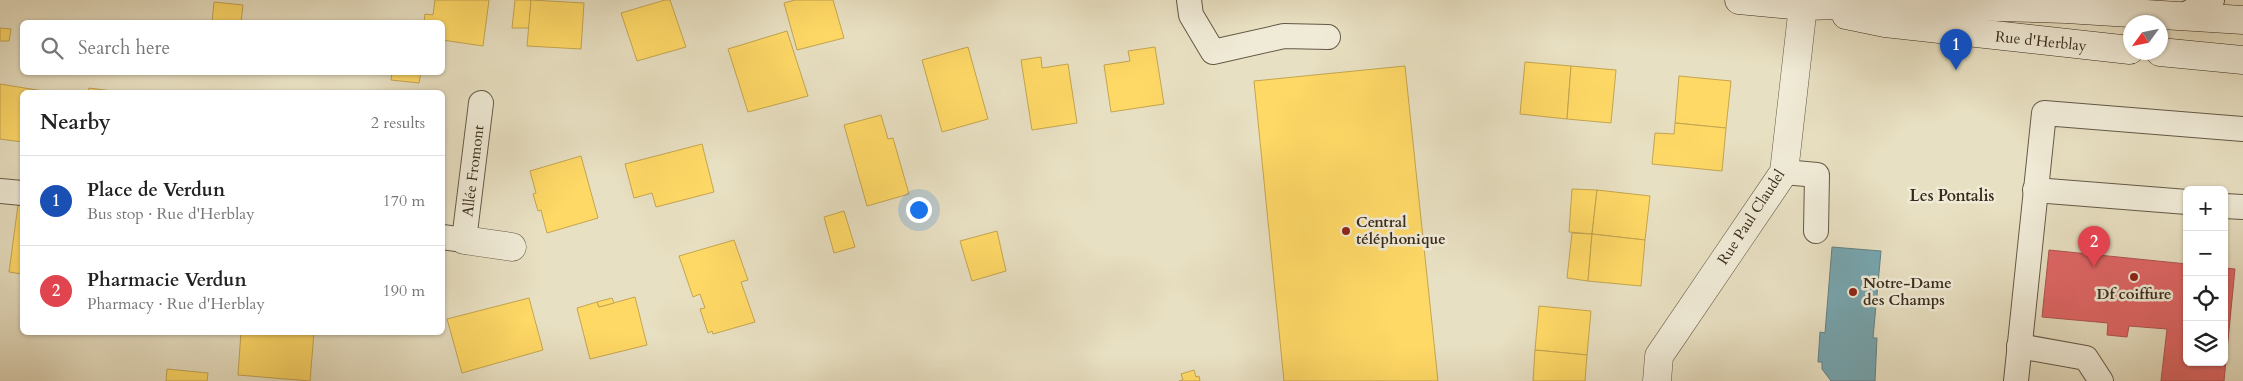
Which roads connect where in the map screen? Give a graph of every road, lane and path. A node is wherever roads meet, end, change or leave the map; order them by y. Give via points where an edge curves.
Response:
1 (1189, 0) edge
2 (1739, 0) edge
3 (2212, 0) edge
4 (1803, 6) junction
5 (2184, 15) junction
6 (2243, 20) edge
7 (1328, 37) dead end
8 (2123, 49) edge
9 (2168, 53) edge
10 (2243, 60) edge
11 (482, 103) dead end
12 (2243, 129) edge
13 (1784, 172) junction
14 (2035, 190) junction
15 (0, 191) edge
16 (20, 193) edge
17 (2183, 202) edge
18 (2228, 206) edge
19 (2243, 207) edge
20 (1816, 231) dead end
21 (454, 239) edge
22 (512, 247) dead end
23 (2019, 346) junction
24 (1657, 381) edge
25 (2016, 381) edge
26 (2101, 381) edge

1 - 7 lane via 1191,15 1213,52 1284,36
2 - 4 main road, Rue d'Herblay
3 - 5 lane
4 - 5 main road, Rue d'Herblay via 1888,4
4 - 8 main road, Rue d'Herblay via 1885,23
4 - 13 main road, Rue Paul Claudel
5 - 6 main road, Rue d'Herblay
9 - 10 main road
11 - 21 lane, Allée Fromont
12 - 14 lane via 2044,113
13 - 20 lane via 1817,174
13 - 24 main road, Rue Paul Claudel via 1660,356
14 - 17 lane
14 - 23 lane
15 - 16 lane
18 - 19 lane
21 - 22 main road, Allée Fromont
23 - 25 lane
23 - 26 lane via 2086,358

